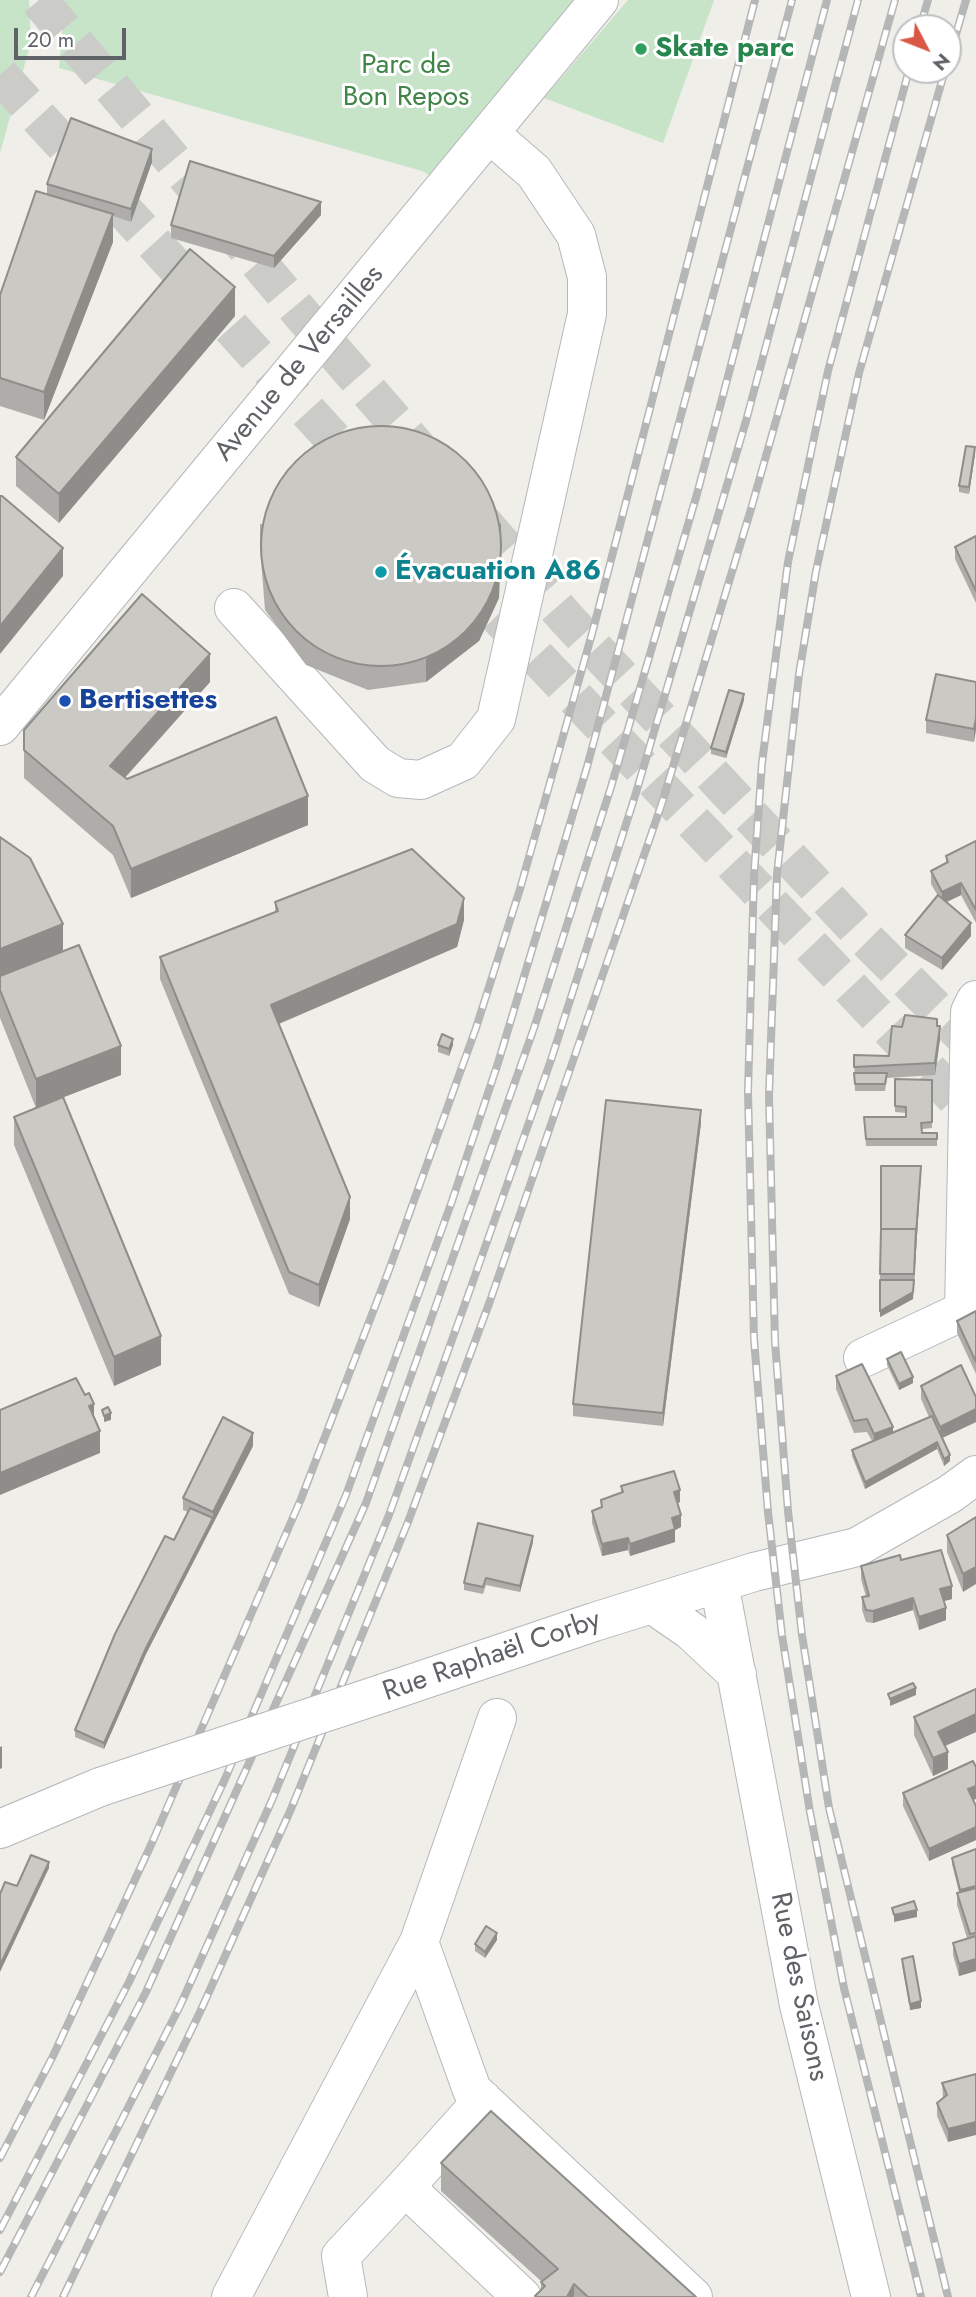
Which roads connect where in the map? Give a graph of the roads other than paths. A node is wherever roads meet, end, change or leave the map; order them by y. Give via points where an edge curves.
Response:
1 (599, 0) edge
2 (490, 134) junction
3 (234, 608) dead end
4 (0, 726) edge
5 (976, 1000) edge
6 (970, 1308) edge
7 (863, 1358) dead end
8 (976, 1475) edge
9 (719, 1583) junction
10 (652, 1604) junction
11 (737, 1674) junction
12 (497, 1718) dead end
13 (0, 1829) edge
14 (419, 1942) junction
15 (483, 2100) junction
16 (405, 2187) junction
17 (232, 2297) edge
18 (348, 2297) edge
19 (522, 2297) edge
20 (693, 2297) edge
21 (871, 2297) edge

1 - 2 street, Avenue de Versailles
2 - 3 street via 534,173 576,235 587,289 587,314 496,719 463,761 421,780 398,778 374,764
2 - 4 street, Avenue de Versailles
5 - 6 street via 970,1012
6 - 7 street
8 - 9 street, Rue Raphaël Corby via 875,1539
9 - 10 street, Rue Raphaël Corby
9 - 11 street, Rue des Saisons
10 - 11 street via 691,1631
10 - 13 street, Rue Raphaël Corby, bridge via 100,1787
11 - 21 street, Rue des Saisons via 799,2006
12 - 14 street
14 - 15 street via 472,2090
14 - 17 street
15 - 16 street
15 - 20 street
16 - 18 street via 341,2256
16 - 19 street

